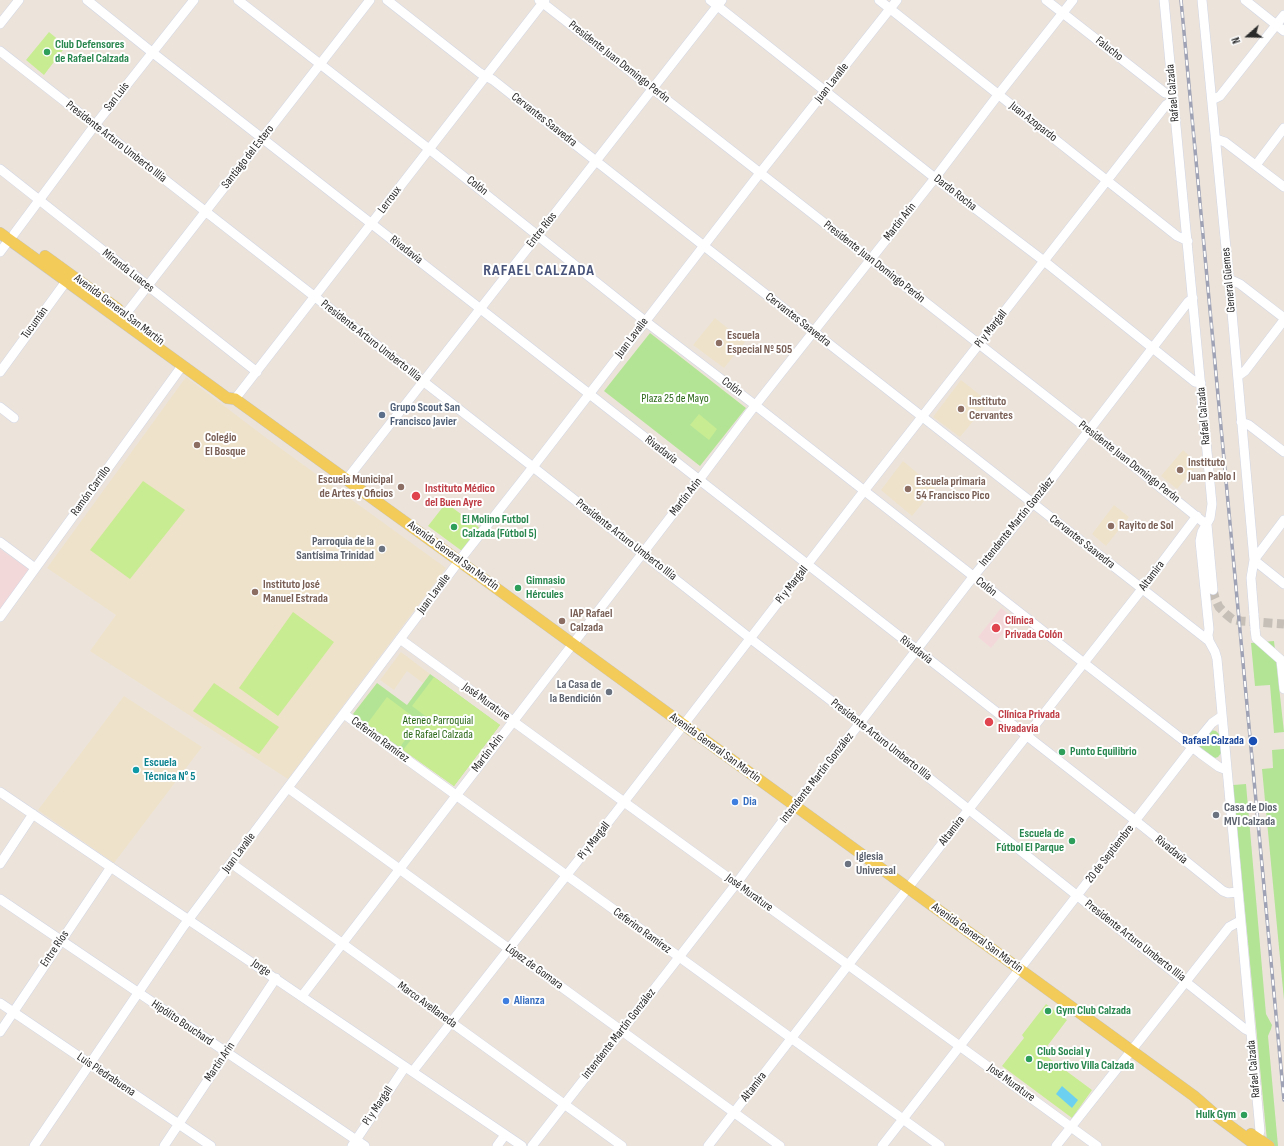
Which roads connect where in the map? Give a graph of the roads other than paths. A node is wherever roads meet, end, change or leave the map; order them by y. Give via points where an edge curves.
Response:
1 (19, 0) edge
2 (87, 0) edge
3 (194, 0) edge
4 (238, 0) edge
5 (370, 0) edge
6 (387, 0) edge
7 (879, 0) edge
8 (897, 0) edge
9 (1046, 0) edge
10 (1073, 0) edge
11 (1164, 0) edge
12 (1202, 0) edge
13 (1245, 0) edge
14 (543, 1) edge
15 (717, 2) edge
16 (890, 9) junction
17 (1063, 13) junction
18 (1284, 15) edge
19 (0, 24) edge
20 (1276, 25) junction
21 (1284, 31) edge
22 (0, 51) edge
23 (152, 53) junction
24 (320, 64) junction
25 (486, 76) junction
26 (652, 88) junction
27 (826, 90) junction
28 (998, 95) junction
29 (1174, 99) junction
30 (1212, 100) junction
31 (95, 125) junction
32 (1284, 128) edge
33 (263, 138) junction
34 (1216, 139) junction
35 (429, 149) junction
36 (595, 161) junction
37 (1256, 165) junction
38 (0, 169) edge
39 (760, 173) junction
40 (935, 178) junction
41 (1108, 180) junction
42 (1284, 187) edge
43 (40, 200) junction
44 (205, 212) junction
45 (0, 224) edge
46 (372, 224) junction
47 (0, 233) edge
48 (538, 234) junction
49 (11, 237) junction
50 (1188, 241) junction
51 (704, 246) junction
52 (0, 252) edge
53 (871, 259) junction
54 (1044, 261) junction
55 (68, 277) junction
56 (1229, 279) junction
57 (147, 286) junction
58 (314, 297) junction
59 (1193, 298) junction
60 (481, 308) junction
61 (125, 315) junction
62 (1284, 319) edge
63 (645, 321) junction
64 (813, 331) junction
65 (979, 344) junction
66 (1153, 348) junction
67 (182, 366) junction
68 (0, 372) edge
69 (257, 372) junction
70 (1238, 376) junction
71 (424, 382) junction
72 (1201, 383) junction
73 (589, 394) junction
74 (235, 399) junction
75 (756, 405) junction
76 (0, 408) edge
77 (922, 417) junction
78 (14, 418) dead end
79 (1241, 422) junction
80 (1089, 430) junction
81 (1284, 452) edge
82 (534, 467) junction
83 (347, 479) junction
84 (699, 480) junction
85 (864, 491) junction
86 (1033, 503) junction
87 (1197, 516) junction
88 (1284, 520) edge
89 (1208, 524) junction
90 (0, 542) edge
91 (642, 553) junction
92 (1254, 560) junction
93 (460, 561) junction
94 (808, 565) junction
95 (35, 568) junction
96 (973, 577) junction
97 (1284, 584) edge
98 (1142, 589) junction
99 (1213, 590) tunnel mouth
100 (0, 617) edge
101 (400, 639) junction
102 (751, 639) junction
103 (1209, 641) junction
104 (572, 644) junction
105 (916, 650) junction
106 (1084, 664) junction
107 (1284, 689) edge
108 (344, 714) junction
109 (1222, 716) junction
110 (512, 721) junction
111 (860, 723) junction
112 (684, 725) junction
113 (1027, 736) junction
114 (1192, 748) junction
115 (1227, 770) junction
116 (288, 788) junction
117 (0, 792) edge
118 (456, 795) junction
119 (624, 802) junction
120 (794, 806) junction
121 (968, 810) junction
122 (33, 814) junction
123 (1136, 821) junction
124 (231, 863) junction
125 (0, 864) edge
126 (111, 867) junction
127 (399, 870) junction
128 (566, 876) junction
129 (736, 884) junction
130 (908, 888) junction
131 (1237, 892) junction
132 (1077, 895) junction
133 (0, 899) edge
134 (189, 919) junction
135 (1240, 921) junction
136 (61, 940) junction
137 (342, 944) junction
138 (510, 949) junction
139 (679, 957) junction
140 (849, 965) junction
141 (1020, 969) junction
142 (276, 978) junction
143 (1186, 982) junction
144 (138, 993) junction
145 (302, 996) junction
146 (0, 1003) edge
147 (13, 1012) junction
148 (452, 1023) junction
149 (621, 1031) junction
150 (0, 1032) edge
151 (1251, 1032) junction
152 (792, 1038) junction
153 (960, 1046) junction
154 (1131, 1050) junction
155 (227, 1052) junction
156 (90, 1064) junction
157 (409, 1069) junction
158 (565, 1104) junction
159 (734, 1112) junction
160 (903, 1119) junction
161 (179, 1124) junction
162 (1071, 1127) junction
163 (505, 1135) junction
164 (1258, 1142) edge
165 (354, 1143) edge
166 (34, 1146) edge
167 (164, 1146) edge
168 (212, 1146) edge
169 (366, 1146) edge
170 (497, 1146) edge
171 (522, 1146) edge
172 (532, 1146) edge
173 (622, 1146) edge
174 (708, 1146) edge
175 (780, 1146) edge
176 (882, 1146) edge
177 (940, 1146) edge
178 (1056, 1146) edge
179 (1097, 1146) edge
180 (1269, 1146) edge

1 - 19 street
2 - 23 street, Rivadavia
3 - 23 street, San Luis
4 - 24 street, Colón
5 - 24 street, Santiago del Estero
6 - 25 street, Cervantes Saavedra
7 - 16 street, Juan Azopardo
8 - 16 street, Juan Lavalle
9 - 17 street, Falucho
10 - 17 street, Martín Arin
11 - 29 street, Rafael Calzada
12 - 30 street, General Güemes
13 - 20 street
14 - 25 street, Lerroux
14 - 26 street, Presidente Juan Domingo Perón
15 - 26 street, Entre Ríos
15 - 27 street, Dardo Rocha
16 - 27 street, Juan Lavalle
16 - 28 street, Juan Azopardo
17 - 28 street, Martín Arin
17 - 29 street, Falucho
18 - 20 street
20 - 21 street
20 - 30 street via 1220,96
22 - 31 street, Presidente Arturo Umberto Illia
23 - 31 street, San Luis
23 - 33 street, Rivadavia
24 - 33 street, Santiago del Estero
24 - 35 street, Colón
25 - 35 street, Lerroux
25 - 36 street, Cervantes Saavedra
26 - 36 street, Entre Ríos
26 - 39 street, Presidente Juan Domingo Perón
27 - 39 street, Juan Lavalle
27 - 40 street, Dardo Rocha
28 - 40 street, Martín Arin
28 - 41 street, Juan Azopardo
29 - 41 street, Pi y Margall via 1166,105
29 - 50 street, Rafael Calzada
30 - 34 street, General Güemes
31 - 43 street, San Luis
31 - 44 street, Presidente Arturo Umberto Illia
32 - 37 street
33 - 44 street, Santiago del Estero
33 - 46 street, Rivadavia
34 - 37 street via 1225,142
34 - 56 street, General Güemes
35 - 46 street, Lerroux
35 - 48 street, Colón
36 - 48 street, Entre Ríos
36 - 51 street, Cervantes Saavedra
37 - 42 street
38 - 43 street, Miranda Luaces
39 - 51 street, Juan Lavalle
39 - 53 street, Presidente Juan Domingo Perón
40 - 53 street, Martín Arin
40 - 54 street, Dardo Rocha
41 - 50 street, Juan Azopardo via 1177,236
41 - 54 street, Pi y Margall
43 - 49 street, San Luis
43 - 57 street, Miranda Luaces
44 - 57 street, Santiago del Estero
44 - 58 street, Presidente Arturo Umberto Illia
45 - 49 main road, Avenida General San Martín
46 - 58 street, Lerroux
46 - 60 street, Rivadavia
47 - 49 main road, Avenida General San Martín
48 - 60 street, Entre Ríos
48 - 63 street, Colón
49 - 52 street, San Luis
49 - 55 main road, Avenida General San Martín
50 - 59 street, Rafael Calzada
51 - 63 street, Juan Lavalle
51 - 64 street, Cervantes Saavedra
53 - 64 street, Martín Arin
53 - 65 street, Presidente Juan Domingo Perón
54 - 65 street, Pi y Margall
54 - 66 street, Dardo Rocha
55 - 61 main road, Avenida General San Martín
55 - 67 main road, Avenida General San Martín
55 - 68 street, Tucumán
56 - 62 street via 1240,284
56 - 70 street, General Güemes
57 - 61 street, Santiago del Estero
57 - 69 street, Miranda Luaces
58 - 69 street, Lerroux
58 - 71 street, Presidente Arturo Umberto Illia
59 - 66 street, Intendente Martín González
59 - 72 street, Rafael Calzada
60 - 71 street, Entre Ríos
60 - 73 street, Rivadavia
61 - 74 main road, Avenida General San Martín via 232,392
62 - 70 street via 1245,371
63 - 73 street, Juan Lavalle
63 - 75 street, Colón
64 - 75 street, Martín Arin
64 - 77 street, Cervantes Saavedra
65 - 77 street, Pi y Margall
65 - 80 street, Presidente Juan Domingo Perón
66 - 72 street, Dardo Rocha via 1195,382
66 - 80 street, Intendente Martín González
67 - 74 main road, Avenida General San Martín via 228,398
67 - 95 street, Ramón Carrillo
69 - 74 street, Lerroux
70 - 79 street, General Güemes
71 - 82 street, Presidente Arturo Umberto Illia
71 - 83 street, Entre Ríos
72 - 89 street, Rafael Calzada via 1212,504
73 - 82 street, Juan Lavalle
73 - 84 street, Rivadavia
74 - 83 main road, Avenida General San Martín
75 - 84 street, Martín Arin
75 - 85 street, Colón
76 - 78 street
77 - 85 street, Pi y Margall
77 - 86 street, Cervantes Saavedra
79 - 81 street via 1249,425
79 - 92 street, General Güemes
80 - 86 street, Intendente Martín González
80 - 87 street, Presidente Juan Domingo Perón
82 - 91 street, Presidente Arturo Umberto Illia
82 - 93 street, Juan Lavalle
83 - 93 main road, Avenida General San Martín
84 - 91 street, Martín Arin
84 - 94 street, Rivadavia
85 - 94 street, Pi y Margall
85 - 96 street, Colón
86 - 96 street, Intendente Martín González
86 - 98 street, Cervantes Saavedra
87 - 89 street, Presidente Juan Domingo Perón
87 - 98 street, Altamira
88 - 92 street
89 - 99 street
89 - 103 street, Rafael Calzada via 1202,532 1200,541
90 - 95 street
91 - 102 street, Presidente Arturo Umberto Illia
91 - 104 street, Martín Arin
92 - 97 street
92 - 107 street, General Güemes, bridge via 1251,578 1256,638 1281,660
93 - 101 street, Juan Lavalle
93 - 104 main road, Avenida General San Martín
94 - 102 street, Pi y Margall
94 - 105 street, Rivadavia
95 - 100 street, Ramón Carrillo
96 - 105 street, Intendente Martín González
96 - 106 street, Colón
98 - 103 street, Cervantes Saavedra
98 - 106 street, Altamira
101 - 108 street, Juan Lavalle
101 - 110 street, José Murature
102 - 111 street, Presidente Arturo Umberto Illia
102 - 112 street, Pi y Margall
103 - 109 street, Rafael Calzada via 1216,652
104 - 110 street, Martín Arin
104 - 112 main road, Avenida General San Martín
105 - 111 street, Intendente Martín González
105 - 113 street, Rivadavia
106 - 113 street, Altamira
106 - 114 street, Colón
108 - 116 street, Juan Lavalle
108 - 118 street, Ceferino Ramírez
109 - 114 street, 20 de Septiembre via 1212,723
109 - 115 street, Rafael Calzada
110 - 118 street, Martín Arin
110 - 119 street, José Murature
111 - 120 street, Intendente Martín González
111 - 121 street, Presidente Arturo Umberto Illia
112 - 119 street, Pi y Margall
112 - 120 main road, Avenida General San Martín
113 - 121 street, Altamira
113 - 123 street, Rivadavia
114 - 115 street, Colón
114 - 123 street, 20 de Septiembre
115 - 131 street, Rafael Calzada
116 - 124 street, Juan Lavalle
116 - 127 street, López de Gomara
117 - 122 street, Jorge
118 - 127 street, Martín Arin
118 - 128 street, Ceferino Ramírez
119 - 128 street, Pi y Margall
119 - 129 street, José Murature
120 - 129 street, Intendente Martín González
120 - 130 main road, Avenida General San Martín
121 - 130 street, Altamira
121 - 132 street, Presidente Arturo Umberto Illia
122 - 125 street
122 - 126 street, Jorge
123 - 131 street, Rivadavia via 1223,891
123 - 132 street, 20 de Septiembre
124 - 134 street, Juan Lavalle
124 - 137 street, Marco Avellaneda
126 - 134 street, Jorge
126 - 136 street, Entre Ríos
127 - 137 street, Martín Arin
127 - 138 street, López de Gomara
128 - 138 street, Pi y Margall
128 - 139 street, Ceferino Ramírez
129 - 139 street, Intendente Martín González
129 - 140 street, José Murature
130 - 140 street, Altamira
130 - 141 main road, Avenida General San Martín
131 - 135 street, Rafael Calzada
132 - 141 street, 20 de Septiembre
132 - 143 street, Presidente Arturo Umberto Illia
133 - 136 street, Hipólito Bouchard
134 - 142 street, Jorge
134 - 144 street, Juan Lavalle
135 - 143 street via 1228,927
135 - 151 street, Rafael Calzada
136 - 144 street, Hipólito Bouchard
136 - 147 street, Entre Ríos
137 - 145 street, Martín Arin
137 - 148 street, Marco Avellaneda
138 - 148 street, Pi y Margall
138 - 149 street, López de Gomara
139 - 149 street, Intendente Martín González
139 - 152 street, Ceferino Ramírez
140 - 152 street, Altamira
140 - 153 street, José Murature
141 - 153 street, 20 de Septiembre
141 - 154 main road, Avenida General San Martín
142 - 145 street, Jorge
142 - 155 street, Martín Arin
143 - 151 street, Presidente Arturo Umberto Illia
143 - 154 street
144 - 155 street, Hipólito Bouchard
144 - 156 street, Juan Lavalle
145 - 157 street, Jorge
146 - 147 street, Luis Piedrabuena
147 - 150 street, Entre Ríos
147 - 156 street, Luis Piedrabuena
148 - 157 street, Pi y Margall
148 - 158 street, Marco Avellaneda
149 - 158 street, Intendente Martín González
149 - 159 street, López de Gomara
151 - 164 street, Rafael Calzada via 1260,1131
152 - 159 street, Altamira
152 - 160 street, Ceferino Ramírez
153 - 160 street, 20 de Septiembre
153 - 162 street, José Murature
154 - 162 street
154 - 164 main road, Avenida General San Martín via 1218,1117
155 - 161 street, Martín Arin
155 - 165 street, Hipólito Bouchard
156 - 161 street, Luis Piedrabuena
156 - 166 street, Juan Lavalle
157 - 163 street, Jorge
157 - 165 street, Pi y Margall
158 - 172 street, Intendente Martín González
158 - 173 street, Marco Avellaneda
159 - 174 street, Altamira
159 - 175 street, López de Gomara
160 - 176 street, 20 de Septiembre
160 - 177 street, Ceferino Ramírez
161 - 167 street, Martín Arin
161 - 168 street, Luis Piedrabuena
162 - 178 street
162 - 179 street, José Murature
163 - 170 street
163 - 171 street, Jorge
164 - 180 main road, Avenida General San Martín
165 - 169 street, Hipólito Bouchard

